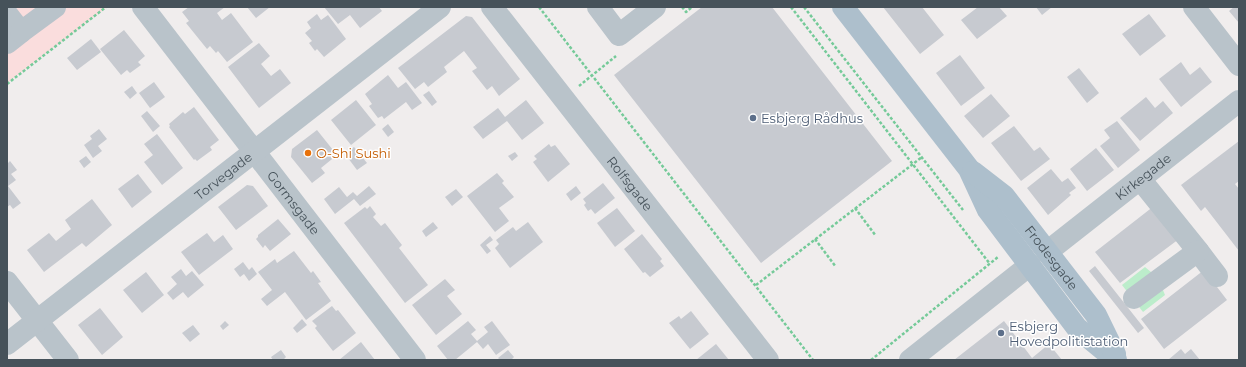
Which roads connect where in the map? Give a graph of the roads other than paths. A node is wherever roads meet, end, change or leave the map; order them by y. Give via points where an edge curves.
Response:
1 (55, 7) edge
2 (143, 7) edge
3 (440, 7) edge
4 (492, 7) edge
5 (598, 7) edge
6 (655, 7) edge
7 (843, 7) edge
8 (1194, 7) edge
9 (7, 14) edge
10 (14, 38) edge
11 (1239, 65) edge
12 (1239, 101) edge
13 (254, 152) junction
14 (969, 169) junction
15 (1140, 179) junction
16 (1198, 251) junction
17 (1047, 252) junction
18 (1030, 265) junction
19 (1217, 276) dead end
20 (7, 282) edge
21 (1134, 298) dead end
22 (38, 321) junction
23 (7, 344) edge
24 (68, 360) edge
25 (415, 360) edge
26 (768, 360) edge
27 (910, 360) edge
28 (1117, 360) edge

1 - 10 street
2 - 13 street, Gormsgade
3 - 13 street, Torvegade
4 - 26 street, Rolfsgade
5 - 6 street via 619,35
7 - 14 main road, Frodesgade
8 - 11 street
9 - 10 street
12 - 15 street, Kirkegade
13 - 22 street, Torvegade
13 - 25 street, Gormsgade
14 - 17 main road, Frodesgade via 1004,196
14 - 18 main road, Frodesgade via 988,210
15 - 16 street
15 - 17 street, Kirkegade
16 - 19 street
16 - 21 street
17 - 28 main road, Frodesgade via 1096,315
18 - 27 street
18 - 28 main road, Frodesgade via 1077,328
20 - 22 street
22 - 23 street, Torvegade
22 - 24 street

